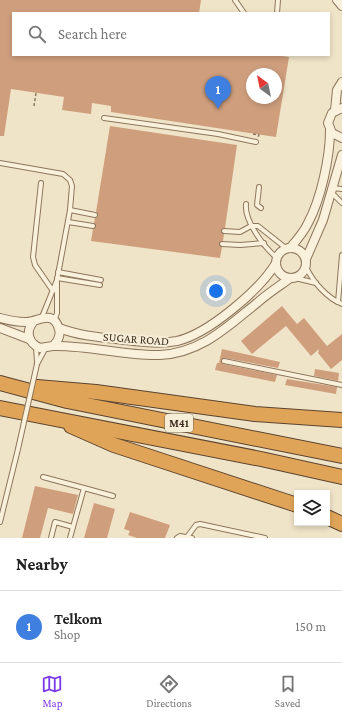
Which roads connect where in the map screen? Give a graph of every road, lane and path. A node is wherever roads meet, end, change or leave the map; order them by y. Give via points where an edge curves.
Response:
1 (235, 0) edge
2 (278, 0) edge
3 (243, 12) edge
4 (277, 12) edge
5 (342, 82) edge
6 (36, 93) dead end
7 (34, 106) dead end
8 (338, 109) edge
9 (104, 118) dead end
10 (330, 130) junction
11 (342, 138) edge
12 (256, 142) dead end
13 (342, 155) edge
14 (0, 163) edge
15 (41, 183) dead end
16 (259, 187) dead end
17 (332, 189) junction
18 (342, 189) edge
19 (342, 203) edge
20 (246, 204) dead end
21 (261, 208) dead end
22 (70, 210) junction
23 (95, 215) dead end
24 (68, 222) junction
25 (93, 226) dead end
26 (251, 226) junction
27 (224, 231) dead end
28 (222, 244) dead end
29 (264, 244) junction
30 (289, 248) junction
31 (342, 255) edge
32 (276, 260) junction
33 (306, 263) junction
34 (58, 272) junction
35 (292, 278) junction
36 (57, 279) junction
37 (317, 283) junction
38 (53, 290) junction
39 (340, 296) edge
40 (340, 303) edge
41 (42, 317) junction
42 (0, 318) edge
43 (34, 321) junction
44 (56, 324) junction
45 (0, 328) edge
46 (29, 339) junction
47 (54, 346) junction
48 (36, 347) junction
49 (45, 349) junction
50 (224, 361) dead end
51 (37, 363) junction
52 (0, 383) edge
53 (342, 385) edge
54 (16, 386) junction
55 (0, 408) edge
56 (58, 419) junction
57 (342, 420) edge
58 (342, 456) edge
59 (43, 477) dead end
60 (342, 477) edge
61 (84, 488) junction
62 (113, 496) dead end
63 (294, 504) edge
64 (330, 518) edge
65 (0, 522) edge
66 (342, 524) edge
67 (74, 527) junction
68 (189, 537) edge
69 (51, 538) edge
70 (70, 538) edge
71 (177, 538) edge
72 (265, 538) edge

1 - 3 lane
2 - 4 lane
5 - 8 street via 337,90
6 - 7 path
8 - 10 street via 328,119
9 - 12 lane
10 - 11 street via 335,136
10 - 30 street via 328,159 314,210 303,231
13 - 17 street
14 - 22 lane via 66,175 72,186
15 - 38 lane via 33,257 35,265
16 - 21 lane via 257,205
17 - 18 lane
17 - 19 lane
17 - 33 street
20 - 26 lane via 246,215
22 - 23 lane
22 - 24 lane
24 - 25 lane
24 - 34 lane
26 - 27 lane via 240,232
26 - 29 lane
26 - 30 lane via 261,228
28 - 29 lane
29 - 32 lane
30 - 32 street via 281,252
30 - 33 street via 300,251
31 - 39 lane
32 - 35 street via 279,273
32 - 44 street, SUGAR ROAD via 261,284 201,332 185,339 151,343 78,334
33 - 35 street via 302,274
33 - 37 lane
34 - 36 lane
34 - 36 lane via 101,282
35 - 37 lane
35 - 47 street, SUGAR ROAD via 220,333 189,350 158,355
36 - 38 lane
36 - 44 lane
37 - 40 lane
38 - 41 lane
39 - 40 lane
41 - 43 street
41 - 44 street
42 - 43 street via 21,322
43 - 46 street via 29,329
44 - 47 street via 59,338
45 - 46 street
46 - 48 street
47 - 49 street
48 - 49 street
48 - 51 lane
49 - 51 lane
50 - 53 lane
51 - 65 lane, bridge
52 - 54 highway, M41
54 - 57 highway via 68,388 255,414
54 - 58 highway, M41 via 67,401
55 - 56 highway, M41
56 - 60 highway, M41
56 - 63 highway via 85,434 114,445
59 - 61 lane
61 - 62 lane
61 - 67 lane
64 - 66 highway
67 - 69 lane via 54,522
67 - 70 lane
68 - 71 lane
68 - 72 lane via 196,525 200,524

